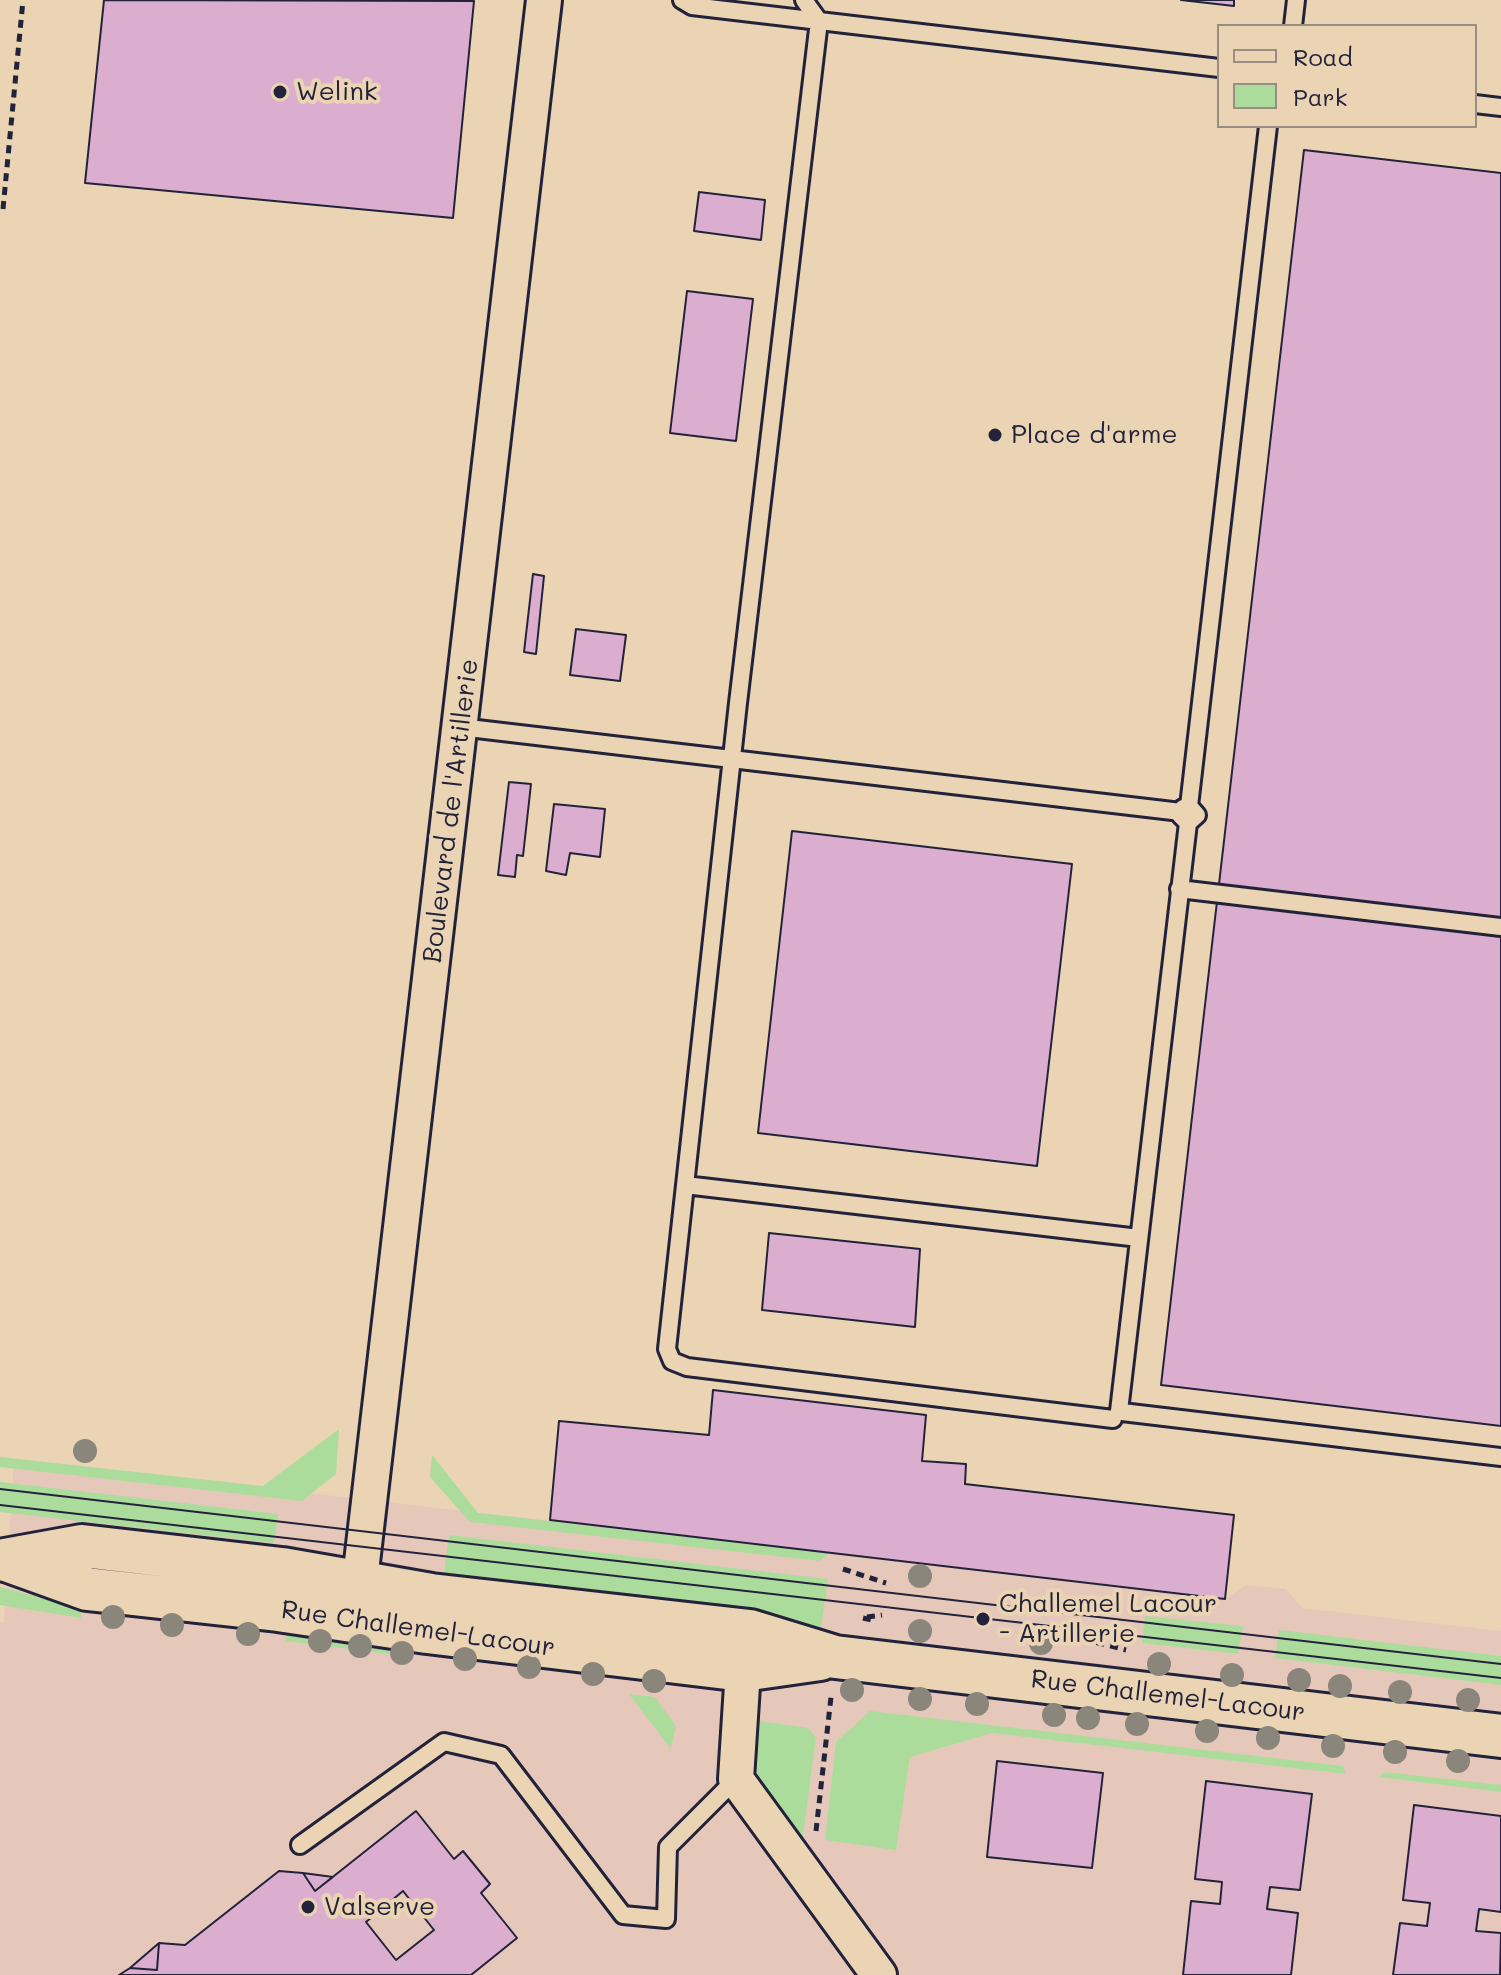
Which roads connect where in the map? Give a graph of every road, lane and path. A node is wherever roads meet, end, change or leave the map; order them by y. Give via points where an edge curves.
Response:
1 (23, 0) edge
2 (544, 0) edge
3 (682, 0) edge
4 (804, 0) edge
5 (1296, 0) edge
6 (819, 21) junction
7 (1293, 24) edge
8 (1217, 68) edge
9 (1477, 104) edge
10 (1501, 107) edge
11 (1268, 128) edge
12 (3, 209) dead end
13 (460, 727) junction
14 (732, 760) junction
15 (1186, 814) junction
16 (1179, 889) junction
17 (1501, 927) edge
18 (685, 1185) junction
19 (1139, 1238) junction
20 (1118, 1414) junction
21 (1501, 1457) edge
22 (3, 1560) edge
23 (843, 1569) dead end
24 (886, 1583) dead end
25 (357, 1603) junction
26 (1133, 1603) dead end
27 (1086, 1607) dead end
28 (882, 1615) dead end
29 (851, 1619) dead end
30 (1083, 1639) dead end
31 (1126, 1650) dead end
32 (743, 1670) junction
33 (833, 1677) junction
34 (1501, 1736) edge
35 (736, 1779) junction
36 (300, 1845) dead end
37 (810, 1883) junction
38 (879, 1975) edge

1 - 12 path
2 - 13 street, Boulevard de l'Artillerie
3 - 6 lane via 692,6
4 - 6 lane
5 - 7 lane
6 - 8 lane
6 - 14 lane
9 - 10 lane
11 - 15 lane
13 - 14 lane
13 - 25 street, Boulevard de l'Artillerie
14 - 15 lane
14 - 18 lane
15 - 16 lane
16 - 17 lane
16 - 19 lane
18 - 19 lane
18 - 20 lane via 668,1333 672,1361 695,1369
19 - 20 lane
20 - 21 lane
22 - 25 street, Rue Challemel-Lacour via 87,1589
23 - 24 path
25 - 32 street, Rue Challemel-Lacour
25 - 33 street, Rue Challemel-Lacour via 750,1631
26 - 27 path
28 - 29 path
30 - 31 path
32 - 33 street, Rue Challemel-Lacour
32 - 35 street
33 - 34 street, Rue Challemel-Lacour
33 - 37 path
35 - 36 lane via 668,1847 666,1919 623,1915 501,1755 444,1742
35 - 37 street
37 - 38 street

